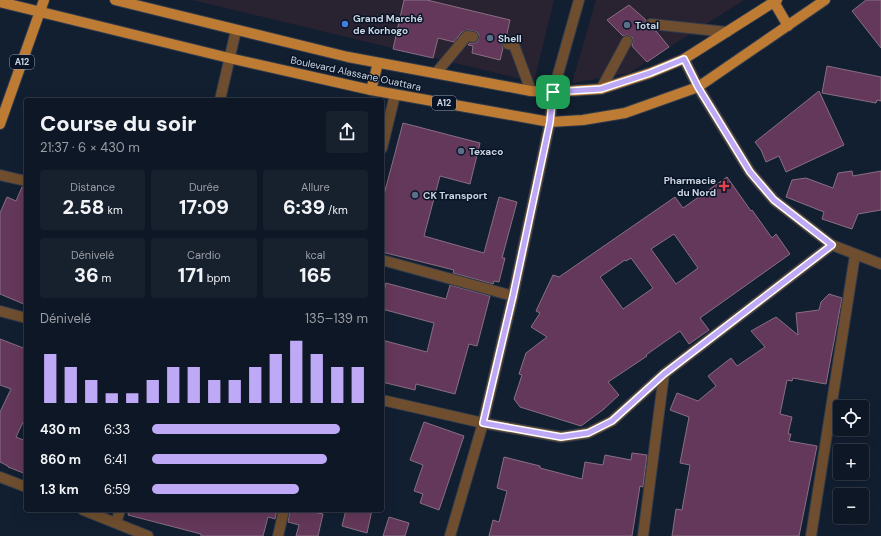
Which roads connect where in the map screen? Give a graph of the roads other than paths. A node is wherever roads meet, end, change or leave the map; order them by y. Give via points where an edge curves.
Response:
1 (44, 0) edge
2 (115, 0) edge
3 (579, 0) edge
4 (825, 0) edge
5 (776, 1) edge
6 (0, 2) edge
7 (40, 12) junction
8 (651, 24) dead end
9 (788, 26) junction
10 (236, 30) junction
11 (727, 32) junction
12 (472, 37) dead end
13 (626, 41) dead end
14 (508, 44) dead end
15 (229, 58) junction
16 (684, 59) junction
17 (378, 62) junction
18 (436, 73) junction
19 (698, 87) junction
20 (601, 89) junction
21 (371, 90) junction
22 (531, 91) junction
23 (553, 92) junction
24 (396, 95) junction
25 (220, 98) edge
26 (550, 122) junction
27 (0, 124) edge
28 (384, 140) edge
29 (0, 175) edge
30 (24, 181) edge
31 (832, 245) junction
32 (855, 255) junction
33 (384, 261) edge
34 (881, 264) edge
35 (513, 296) junction
36 (0, 311) edge
37 (24, 317) edge
38 (664, 374) junction
39 (384, 400) edge
40 (483, 423) junction
41 (0, 477) edge
42 (24, 486) edge
43 (88, 512) edge
44 (119, 512) edge
45 (284, 512) edge
46 (116, 523) junction
47 (148, 536) edge
48 (278, 536) edge
49 (450, 536) edge
50 (643, 536) edge
51 (811, 536) edge

1 - 7 main road, A12
2 - 10 main road, Boulevard Alassane Ouattara
3 - 23 street
4 - 9 main road, Boulevard Alassane Ouattara / A12
5 - 9 main road
5 - 11 main road, Boulevard Alassane Ouattara
6 - 7 main road, Boulevard Alassane Ouattara / A12
7 - 15 main road, Boulevard Alassane Ouattara / A12
7 - 27 main road, A12
8 - 11 street
9 - 19 main road, Boulevard Alassane Ouattara / A12
10 - 15 street
10 - 17 main road, Boulevard Alassane Ouattara
11 - 16 main road, Boulevard Alassane Ouattara
12 - 18 street via 467,36
13 - 20 street
14 - 22 street via 514,45
15 - 21 main road, Boulevard Alassane Ouattara / A12
15 - 25 street
16 - 19 street
16 - 20 main road, Boulevard Alassane Ouattara
17 - 18 main road, Boulevard Alassane Ouattara
17 - 21 main road
18 - 22 main road, Boulevard Alassane Ouattara
19 - 26 main road, Boulevard Alassane Ouattara / A12 via 624,113
19 - 31 street via 750,172 774,200
20 - 23 main road, Boulevard Alassane Ouattara
21 - 24 main road, Boulevard Alassane Ouattara / A12
22 - 23 main road, Boulevard Alassane Ouattara
23 - 26 street
24 - 26 main road, Boulevard Alassane Ouattara / A12
24 - 28 street
26 - 35 street
29 - 30 street
31 - 32 street
31 - 38 street
32 - 34 street
32 - 51 street
33 - 35 street
35 - 40 street
36 - 37 street
38 - 40 street via 612,421 588,433 561,437
38 - 50 street
39 - 40 street
40 - 49 street
41 - 42 street
43 - 46 street
44 - 46 street
45 - 48 street
46 - 47 street

